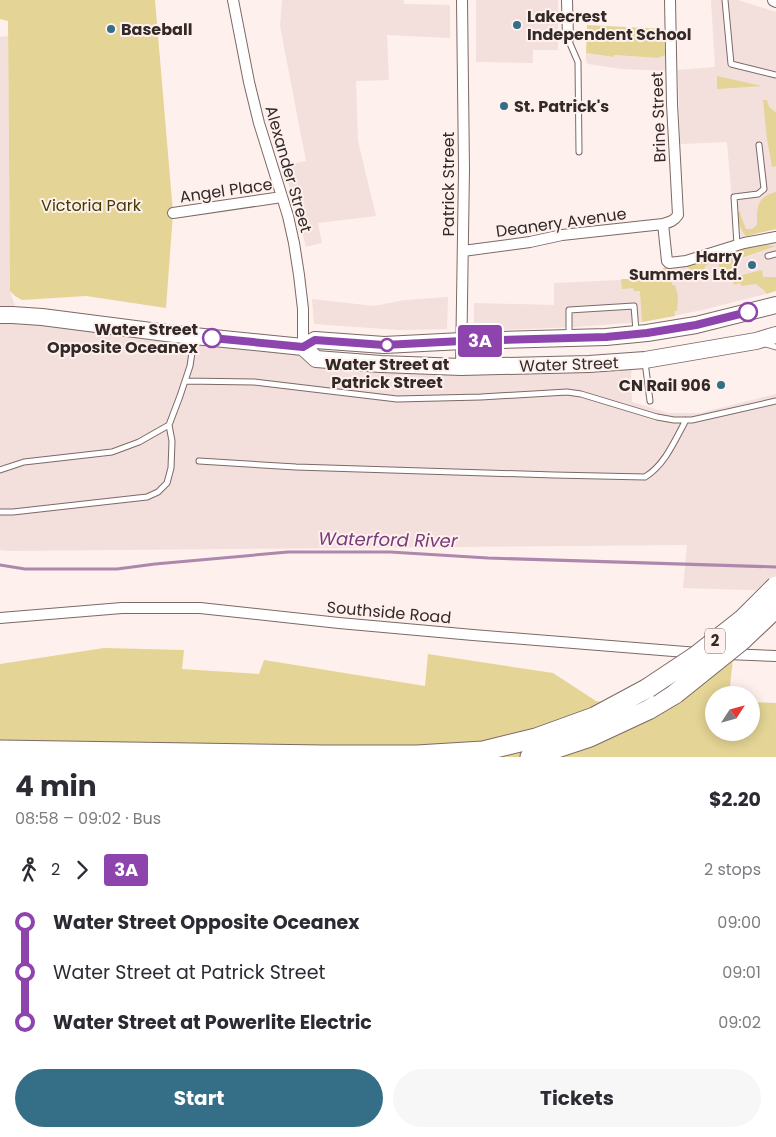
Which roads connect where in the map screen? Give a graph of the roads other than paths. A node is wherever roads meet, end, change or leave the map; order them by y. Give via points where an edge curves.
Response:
1 (233, 0) edge
2 (462, 0) edge
3 (567, 0) edge
4 (670, 0) edge
5 (725, 0) edge
6 (568, 38) joint
7 (776, 75) edge
8 (759, 145) dead end
9 (579, 152) dead end
10 (282, 197) junction
11 (173, 213) dead end
12 (663, 224) junction
13 (776, 237) edge
14 (737, 246) junction
15 (463, 250) junction
16 (776, 254) edge
17 (768, 256) dead end
18 (776, 305) edge
19 (0, 315) edge
20 (637, 334) junction
21 (776, 334) edge
22 (194, 336) junction
23 (569, 338) junction
24 (462, 341) junction
25 (756, 341) junction
26 (303, 347) junction
27 (776, 347) edge
28 (645, 360) junction
29 (461, 367) junction
30 (185, 381) junction
31 (650, 401) dead end
32 (776, 401) edge
33 (686, 420) junction
34 (169, 424) junction
35 (199, 462) dead end
36 (0, 470) edge
37 (0, 512) edge
38 (776, 586) edge
39 (776, 608) edge
40 (0, 618) edge
41 (776, 656) edge
42 (0, 750) edge
43 (530, 757) edge

1 - 10 street, Alexander Street via 259,123
2 - 15 street, Patrick Street
3 - 6 street
4 - 12 street, Brine Street via 678,215
5 - 7 lane via 731,64
6 - 9 lane via 578,62
8 - 14 lane via 764,189 758,194 734,197
10 - 11 street, Angel Place
10 - 26 street, Alexander Street via 299,275
12 - 14 street via 666,260 669,263
12 - 15 street, Deanery Avenue
13 - 14 street
15 - 24 street, Patrick Street
16 - 17 lane
18 - 20 main road, Water Street via 696,325
19 - 22 main road via 42,317
20 - 23 main road, Water Street
20 - 23 lane via 634,306 570,310
21 - 25 main road, Water Street
22 - 26 main road
22 - 30 lane
23 - 24 main road, Water Street
24 - 26 main road, Water Street via 384,345 315,340
24 - 29 street, Patrick Street
25 - 27 lane
25 - 28 main road, Water Street
26 - 29 main road, Water Street via 316,359
28 - 29 main road, Water Street
28 - 31 lane
30 - 33 lane via 254,382 397,400 566,392 674,420
30 - 34 lane
32 - 33 lane
33 - 35 lane via 660,464 645,477
34 - 36 lane via 139,442 112,452 24,462
34 - 37 lane via 171,468 167,483 158,492 147,497
38 - 42 highway, 2, bridge via 743,619 648,688 594,717 536,738 483,751 324,755
39 - 43 highway, 2, bridge via 675,694 590,736
40 - 41 street, Southside Road via 122,608 200,608 473,635 682,652

